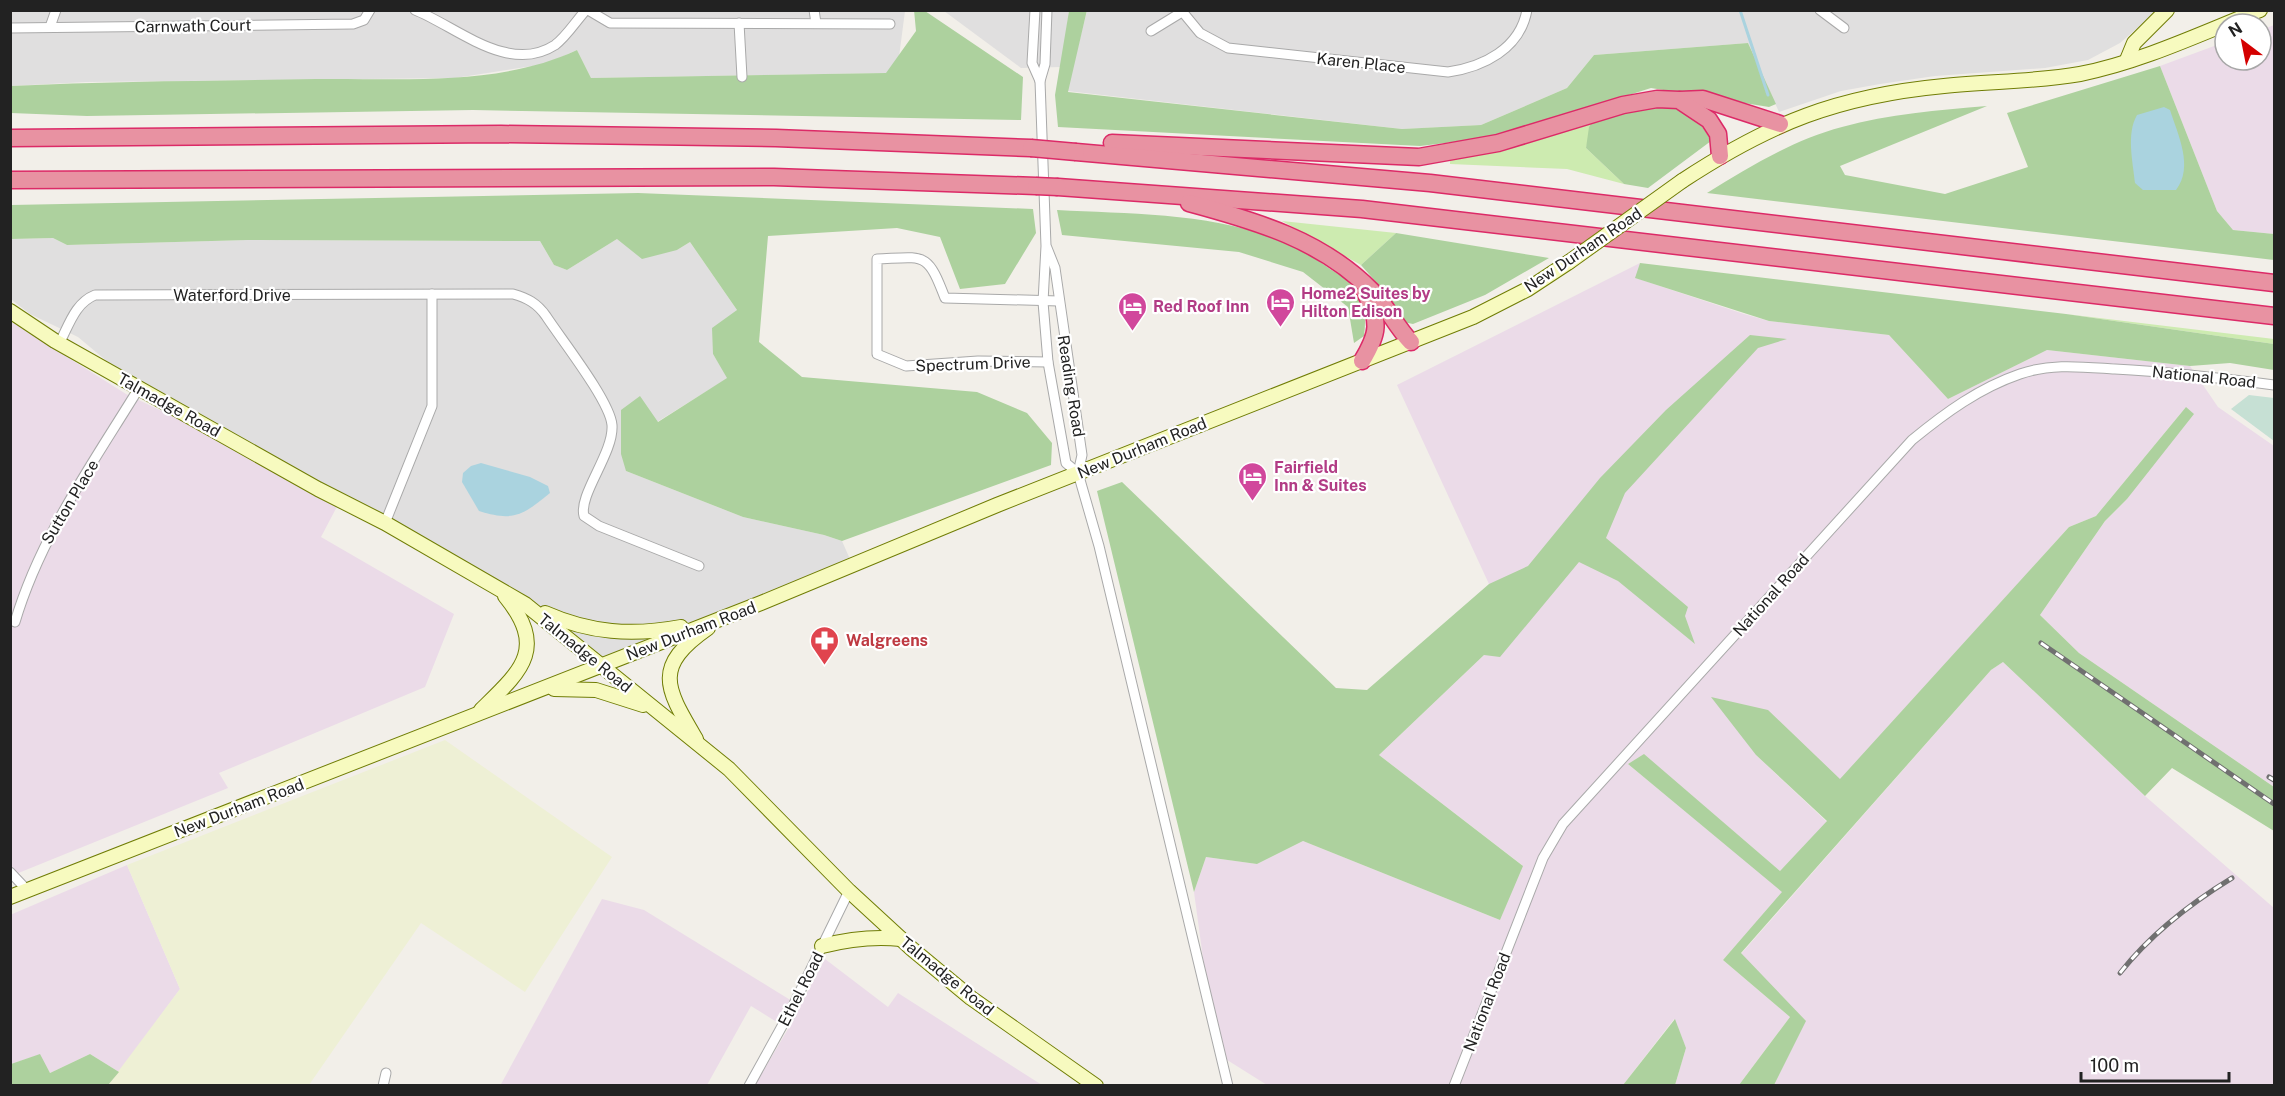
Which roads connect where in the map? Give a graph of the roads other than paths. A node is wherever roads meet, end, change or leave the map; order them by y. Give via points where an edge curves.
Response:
1 (56, 10) edge
2 (370, 10) edge
3 (587, 10) edge
4 (814, 10) edge
5 (1047, 10) edge
6 (1527, 10) edge
7 (1820, 10) edge
8 (2168, 10) edge
9 (2260, 10) edge
10 (1182, 11) edge
11 (422, 12) edge
12 (1035, 12) edge
13 (740, 23) junction
14 (816, 23) junction
15 (890, 24) dead end
16 (50, 27) junction
17 (10, 28) edge
18 (1844, 28) dead end
19 (1151, 31) dead end
20 (2127, 60) junction
21 (742, 77) dead end
22 (1040, 81) junction
23 (1679, 100) junction
24 (1780, 124) junction
25 (10, 138) edge
26 (1098, 153) junction
27 (1720, 156) junction
28 (10, 180) edge
29 (1148, 191) junction
30 (1046, 246) junction
31 (1358, 278) junction
32 (2274, 283) edge
33 (432, 294) junction
34 (1059, 301) junction
35 (1043, 302) junction
36 (10, 311) edge
37 (2274, 316) edge
38 (1410, 342) junction
39 (59, 344) junction
40 (1362, 361) junction
41 (1048, 362) junction
42 (2274, 386) edge
43 (139, 388) junction
44 (1078, 473) junction
45 (385, 523) junction
46 (699, 566) dead end
47 (500, 590) junction
48 (525, 604) junction
49 (721, 618) junction
50 (15, 622) dead end
51 (602, 666) junction
52 (543, 689) junction
53 (653, 708) junction
54 (476, 716) junction
55 (700, 746) junction
56 (10, 873) edge
57 (27, 890) junction
58 (849, 891) junction
59 (10, 897) edge
60 (901, 939) junction
61 (822, 946) junction
62 (386, 1072) dead end
63 (383, 1086) edge
64 (749, 1086) edge
65 (1096, 1086) edge
66 (1228, 1086) edge
67 (1454, 1086) edge

1 - 16 street
2 - 16 street, Carnwath Court via 364,20 353,24
3 - 11 street via 556,44 531,56 504,54
3 - 13 street via 610,23
4 - 14 street
5 - 22 street via 1045,64
6 - 10 street, Karen Place via 1525,20 1503,51 1467,69 1448,72 1228,48 1200,33
7 - 18 street
8 - 20 main road via 2133,43
9 - 20 main road, New Durham Road
10 - 19 street
12 - 22 street via 1032,63
13 - 14 street
13 - 21 street
14 - 15 street
16 - 17 street, Carnwath Court
20 - 24 main road, New Durham Road via 2081,74 2041,80 1946,86 1862,98
22 - 30 street
23 - 24 highway via 1703,99
23 - 26 highway via 1623,105 1498,143 1419,157 1110,143
23 - 27 highway via 1709,120 1718,134
24 - 27 main road, New Durham Road
25 - 26 highway, bridge via 501,134 776,138
26 - 32 highway via 1430,183
27 - 38 main road, New Durham Road, bridge via 1569,262 1496,306
28 - 29 highway, bridge via 774,177
29 - 31 highway via 1283,232 1317,248
29 - 37 highway via 1362,209
30 - 34 street, Reading Road
30 - 35 street, Reading Road
31 - 38 highway via 1374,292
31 - 40 highway via 1377,324 1376,336
33 - 39 street, Waterford Drive via 95,295 84,299
33 - 45 street via 432,406
33 - 46 street, Waterford Drive via 513,294 541,309 610,416 611,437 584,504 584,516 599,526
34 - 35 street, Spectrum Drive
34 - 44 street, Reading Road via 1082,455
35 - 41 street, Reading Road
35 - 41 street, Spectrum Drive via 945,298 934,268 919,257 877,259 877,354 906,366
36 - 39 main road, Talmadge Road
38 - 40 main road, New Durham Road
39 - 43 main road, Talmadge Road
40 - 44 main road, New Durham Road
41 - 44 street, Reading Road via 1066,463
42 - 67 street, National Road via 2178,373 2050,367 1985,389 1947,411 1912,440 1563,824 1543,858
43 - 45 main road, Talmadge Road
43 - 50 street, Sutton Place via 43,548
44 - 49 main road, New Durham Road
44 - 66 street via 1102,558
45 - 47 main road, Talmadge Road
47 - 48 main road, Talmadge Road
47 - 54 main road via 523,623 527,648 519,672
48 - 49 main road via 566,622 613,633 662,630
48 - 51 main road, Talmadge Road
49 - 51 main road, New Durham Road
49 - 55 main road via 684,646 672,663 669,679 670,693
51 - 52 main road, New Durham Road
51 - 53 main road, Talmadge Road
52 - 53 main road via 596,690
52 - 54 main road, New Durham Road
53 - 55 main road, Talmadge Road
54 - 57 main road, New Durham Road
55 - 58 main road, Talmadge Road via 787,824
56 - 57 street
57 - 59 main road, New Durham Road
58 - 60 main road, Talmadge Road
58 - 61 street, Ethel Road
60 - 61 main road via 876,936
60 - 65 main road, Talmadge Road via 971,998
61 - 64 street, Ethel Road
62 - 63 street

